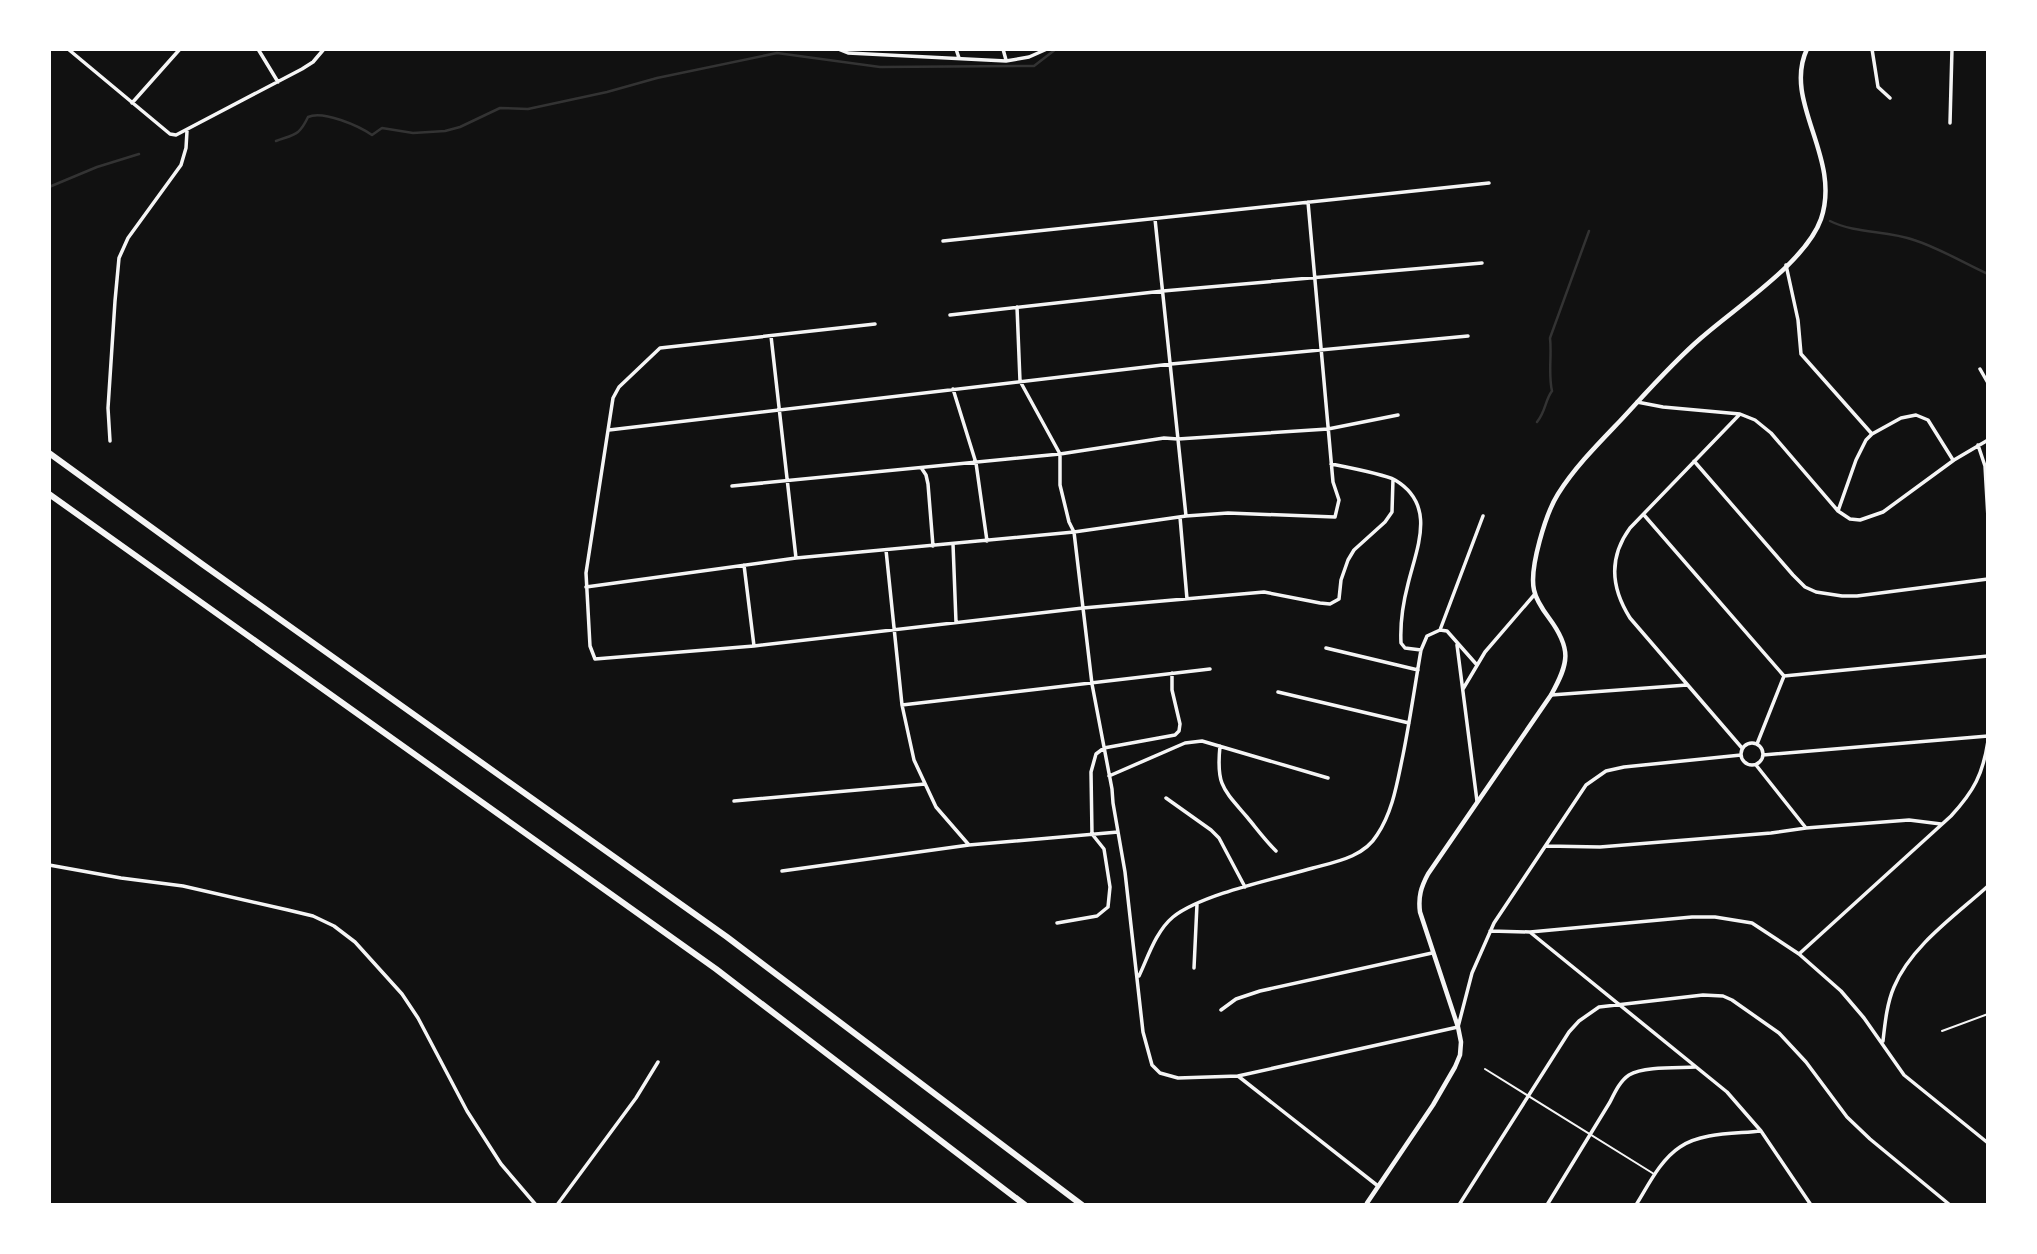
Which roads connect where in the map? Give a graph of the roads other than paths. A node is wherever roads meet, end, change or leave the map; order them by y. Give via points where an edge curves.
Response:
1 (180, 49) edge
2 (258, 49) edge
3 (324, 49) edge
4 (838, 49) edge
5 (907, 49) edge
6 (956, 49) edge
7 (1003, 49) edge
8 (1047, 49) edge
9 (1807, 49) edge
10 (1872, 49) edge
11 (1952, 49) edge
12 (72, 50) edge
13 (862, 51) edge
14 (910, 57) junction
15 (959, 58) junction
16 (1006, 61) junction
17 (278, 82) junction
18 (1890, 98) dead end
19 (132, 103) junction
20 (1950, 123) dead end
21 (187, 131) junction
22 (1489, 183) dead end
23 (1308, 202) junction
24 (1155, 219) junction
25 (943, 241) dead end
26 (1482, 263) dead end
27 (1786, 265) junction
28 (1315, 276) junction
29 (1163, 290) junction
30 (1017, 307) junction
31 (950, 315) dead end
32 (875, 324) dead end
33 (771, 336) junction
34 (1468, 336) dead end
35 (1322, 349) junction
36 (1171, 364) junction
37 (1980, 369) dead end
38 (1020, 381) junction
39 (1988, 383) edge
40 (953, 389) junction
41 (1637, 402) junction
42 (779, 410) junction
43 (1740, 414) junction
44 (1398, 415) dead end
45 (1328, 429) junction
46 (609, 430) junction
47 (1872, 434) junction
48 (1178, 439) junction
49 (1988, 440) edge
50 (110, 441) dead end
51 (1978, 445) junction
52 (49, 453) edge
53 (1060, 454) junction
54 (1954, 460) junction
55 (1694, 461) junction
56 (976, 463) junction
57 (1331, 464) junction
58 (922, 468) junction
59 (1394, 479) junction
60 (787, 481) junction
61 (732, 486) dead end
62 (49, 494) edge
63 (1838, 511) junction
64 (1644, 515) junction
65 (1186, 516) junction
66 (1483, 516) dead end
67 (1180, 517) junction
68 (1988, 518) edge
69 (1074, 533) junction
70 (987, 541) junction
71 (953, 544) junction
72 (933, 546) junction
73 (886, 550) junction
74 (796, 558) junction
75 (744, 565) junction
76 (1988, 579) edge
77 (586, 587) junction
78 (1535, 594) junction
79 (1187, 599) junction
80 (1083, 607) junction
81 (956, 622) junction
82 (895, 629) junction
83 (1440, 630) junction
84 (1457, 644) junction
85 (754, 646) junction
86 (1326, 648) dead end
87 (1421, 650) junction
88 (1988, 656) edge
89 (1477, 665) junction
90 (1209, 669) dead end
91 (1418, 670) junction
92 (1172, 673) junction
93 (1784, 676) junction
94 (1092, 684) junction
95 (1687, 685) junction
96 (1462, 691) junction
97 (1278, 692) dead end
98 (1551, 695) junction
99 (902, 705) junction
100 (1409, 723) junction
101 (1988, 738) edge
102 (1757, 744) junction
103 (1220, 747) junction
104 (1104, 748) junction
105 (1742, 748) junction
106 (1741, 755) junction
107 (1763, 755) junction
108 (1755, 765) junction
109 (1109, 776) junction
110 (1328, 778) dead end
111 (925, 784) junction
112 (1166, 798) dead end
113 (734, 801) dead end
114 (1478, 803) junction
115 (1941, 824) junction
116 (1806, 828) junction
117 (1118, 832) junction
118 (1092, 834) junction
119 (970, 845) junction
120 (1545, 846) junction
121 (1276, 851) dead end
122 (49, 865) edge
123 (782, 871) dead end
124 (1988, 886) edge
125 (1244, 887) junction
126 (1197, 904) junction
127 (1057, 923) dead end
128 (1490, 931) junction
129 (1530, 932) junction
130 (1432, 953) junction
131 (1799, 954) junction
132 (1194, 968) dead end
133 (1138, 978) junction
134 (1619, 1004) junction
135 (1222, 1010) dead end
136 (1988, 1014) edge
137 (1458, 1027) junction
138 (1942, 1031) dead end
139 (1883, 1043) junction
140 (658, 1062) dead end
141 (1697, 1067) junction
142 (1485, 1069) dead end
143 (1238, 1076) junction
144 (1528, 1096) junction
145 (1762, 1131) junction
146 (1590, 1135) junction
147 (1988, 1143) edge
148 (1655, 1174) junction
149 (1378, 1186) junction
150 (1367, 1204) edge
151 (536, 1205) edge
152 (557, 1205) edge
153 (1026, 1205) edge
154 (1082, 1205) edge
155 (1459, 1205) edge
156 (1547, 1205) edge
157 (1636, 1205) edge
158 (1811, 1205) edge
159 (1950, 1205) edge

1 - 19 street
2 - 17 street
3 - 17 street via 313,62
4 - 13 street
5 - 14 street
6 - 15 street
7 - 16 street
8 - 16 street
9 - 27 street via 1800,71 1801,91 1820,151 1825,203 1812,234
10 - 18 street via 1878,87
11 - 20 street
12 - 19 street
13 - 14 street
14 - 15 street
15 - 16 street
17 - 21 street
19 - 21 street via 170,134
21 - 50 street via 181,165 128,238 120,258 108,408
22 - 23 street
23 - 24 street
23 - 28 street
24 - 25 street
24 - 29 street
26 - 28 street
27 - 41 street via 1700,338
27 - 47 street via 1801,354
28 - 29 street
28 - 35 street
29 - 30 street
29 - 36 street
30 - 31 street
30 - 38 street
32 - 33 street
33 - 42 street
33 - 46 street via 660,348 619,387
34 - 35 street
35 - 36 street
35 - 45 street
36 - 38 street
36 - 48 street
37 - 39 street
38 - 40 street
38 - 53 street
40 - 42 street
40 - 56 street
41 - 43 street
41 - 78 street via 1581,462 1556,498 1534,565
42 - 46 street
42 - 60 street
43 - 55 street
43 - 63 street via 1763,426
44 - 45 street
45 - 48 street
45 - 57 street
46 - 77 street
47 - 54 street via 1909,415 1921,416
47 - 63 street via 1862,446
48 - 53 street
48 - 65 street
49 - 51 street
51 - 54 street
51 - 68 street via 1985,466
52 - 154 highway via 727,937
53 - 56 street
53 - 69 street via 1060,485
54 - 63 street via 1883,512 1860,520
55 - 64 street
55 - 76 street via 1793,575 1816,592 1857,596
56 - 58 street
56 - 70 street
57 - 59 street
57 - 65 street via 1339,500 1335,517
58 - 60 street
58 - 72 street via 928,484
59 - 79 street via 1392,512 1354,550 1335,603 1264,592
59 - 87 street via 1410,493 1420,511 1401,643
60 - 61 street
60 - 74 street
62 - 153 highway via 716,969
64 - 93 street
64 - 95 street via 1623,538 1616,560 1616,591 1630,618
65 - 67 street
66 - 83 street
67 - 69 street
67 - 79 street
69 - 70 street
69 - 80 street
70 - 71 street
71 - 72 street
71 - 81 street
72 - 73 street
73 - 74 street
73 - 82 street
74 - 75 street
75 - 77 street
75 - 85 street
77 - 85 street via 590,646 596,659
78 - 89 street
78 - 98 street via 1566,651 1564,670
79 - 80 street
80 - 81 street
80 - 94 street
81 - 82 street
82 - 85 street
82 - 99 street
83 - 84 street via 1447,631
83 - 87 street via 1427,636
84 - 89 street
84 - 96 street
86 - 91 street
87 - 91 street
88 - 93 street
89 - 96 street
90 - 92 street
91 - 100 street
92 - 94 street
92 - 104 street via 1179,731
93 - 102 street
94 - 99 street
94 - 104 street
95 - 98 street
95 - 105 street
96 - 114 street
97 - 100 street
98 - 114 street
99 - 111 street via 914,760
100 - 125 street via 1396,790 1376,838 1344,859
101 - 107 street
101 - 115 street via 1985,762 1973,790
102 - 105 street
102 - 107 street
103 - 109 street via 1202,741 1185,743
103 - 110 street
103 - 121 street via 1219,774 1226,794
104 - 109 street
104 - 118 street via 1096,754 1091,772
105 - 106 street
106 - 108 street via 1746,763
106 - 120 street via 1606,771 1586,785
107 - 108 street
108 - 116 street
109 - 117 street
111 - 113 street
111 - 119 street via 936,807
112 - 125 street via 1219,838
114 - 130 street via 1422,886 1420,912
115 - 116 street via 1909,820
115 - 131 street
116 - 120 street via 1600,848
117 - 118 street
117 - 133 street
118 - 119 street
118 - 127 street via 1104,849 1108,907 1097,916
119 - 123 street
120 - 128 street
122 - 151 street via 183,886 288,909 334,926 355,942 402,994 467,1111 501,1164
124 - 139 street via 1910,959 1894,988
125 - 126 street
126 - 132 street
126 - 133 street via 1161,930
128 - 129 street
128 - 137 street via 1472,973
129 - 131 street via 1715,917 1752,923
129 - 134 street
130 - 135 street via 1253,993
130 - 137 street
131 - 139 street via 1841,991
133 - 143 street via 1147,1049 1160,1073 1178,1078
134 - 141 street
134 - 144 street via 1599,1007 1579,1020
134 - 159 street via 1713,995 1744,1007 1793,1046 1847,1117
136 - 138 lane
137 - 143 street
137 - 149 street via 1461,1042 1455,1067
139 - 147 street via 1904,1074
140 - 152 street
141 - 145 street
141 - 146 street via 1638,1071 1627,1076
142 - 144 lane
143 - 149 street
144 - 146 lane
144 - 155 street
145 - 148 street via 1691,1141 1669,1156
145 - 158 street
146 - 148 lane
146 - 156 street
148 - 157 street
149 - 150 street

